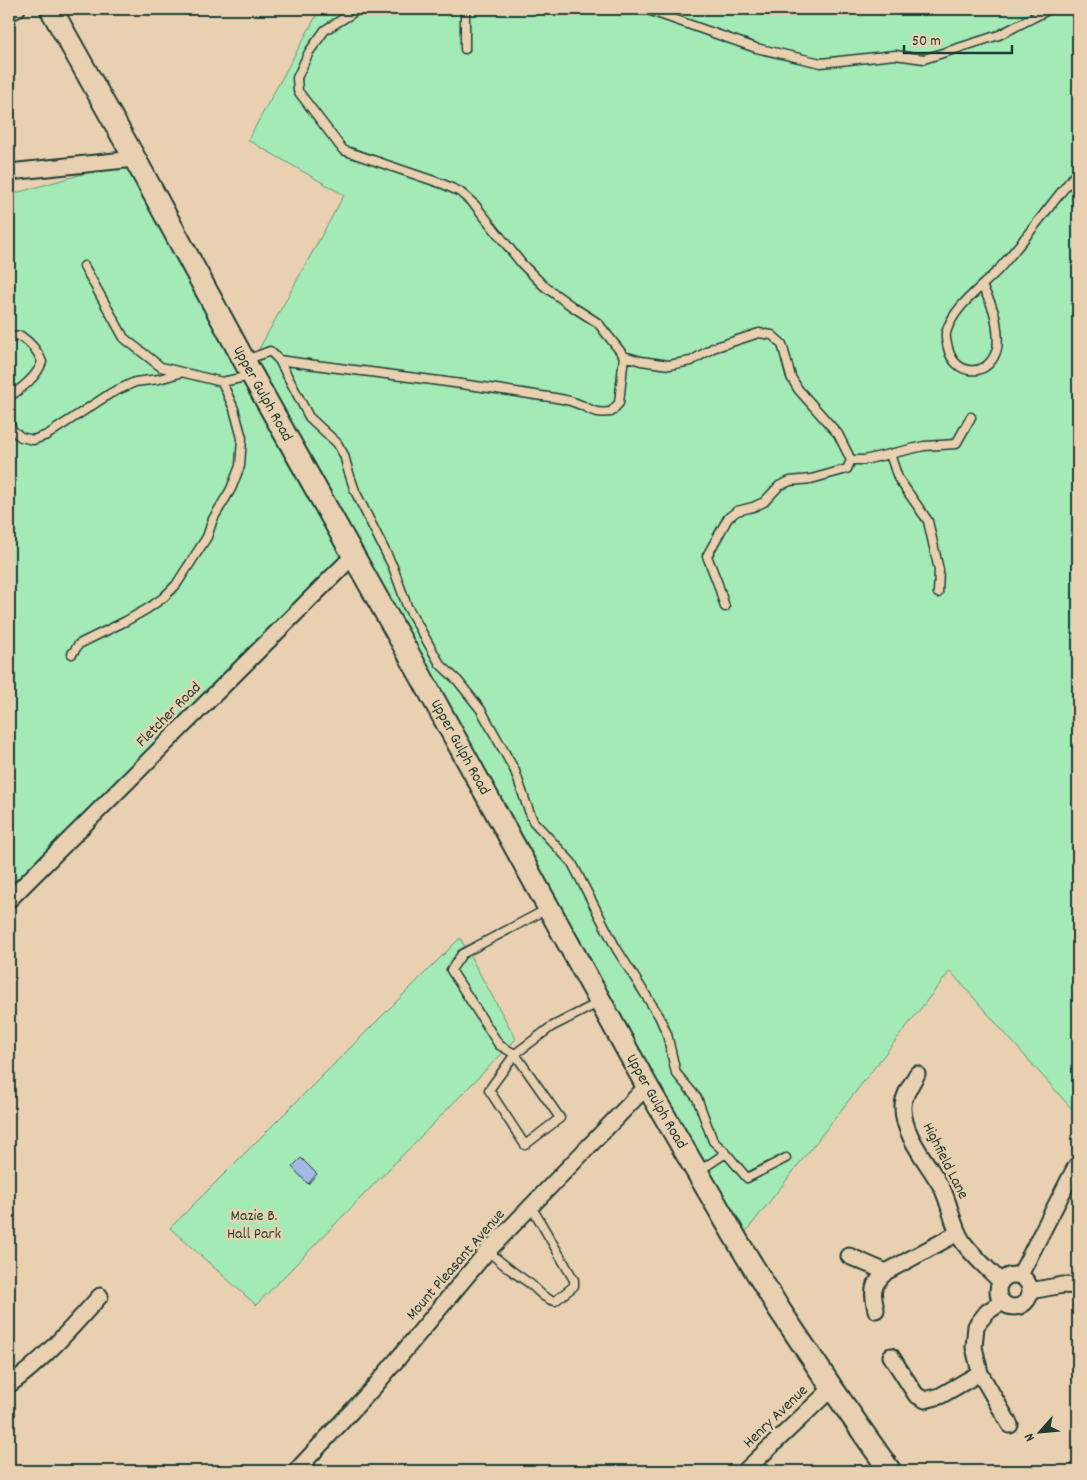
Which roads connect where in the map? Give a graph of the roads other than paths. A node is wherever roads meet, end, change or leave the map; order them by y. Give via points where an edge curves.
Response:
1 (17, 9) edge
2 (51, 9) edge
3 (359, 9) edge
4 (465, 9) edge
5 (645, 9) edge
6 (1050, 9) edge
7 (9, 13) edge
8 (466, 49) dead end
9 (135, 159) junction
10 (1078, 170) edge
11 (9, 172) edge
12 (84, 266) dead end
13 (982, 286) junction
14 (9, 338) edge
15 (624, 356) junction
16 (279, 360) junction
17 (248, 368) junction
18 (182, 372) junction
19 (222, 382) junction
20 (10, 398) edge
21 (971, 417) dead end
22 (9, 422) edge
23 (890, 454) junction
24 (852, 460) junction
25 (354, 555) junction
26 (938, 593) dead end
27 (725, 607) dead end
28 (72, 654) dead end
29 (9, 900) edge
30 (549, 908) junction
31 (600, 1002) junction
32 (515, 1054) junction
33 (917, 1074) dead end
34 (647, 1086) junction
35 (726, 1153) junction
36 (786, 1158) dead end
37 (1076, 1166) dead end
38 (697, 1172) junction
39 (531, 1206) junction
40 (958, 1233) junction
41 (488, 1251) junction
42 (849, 1256) dead end
43 (886, 1272) junction
44 (1020, 1275) junction
45 (1000, 1281) junction
46 (1078, 1286) edge
47 (1030, 1291) junction
48 (100, 1296) dead end
49 (1002, 1302) junction
50 (876, 1310) dead end
51 (891, 1356) dead end
52 (980, 1373) junction
53 (9, 1385) edge
54 (832, 1388) junction
55 (1010, 1425) dead end
56 (296, 1471) edge
57 (745, 1471) edge
58 (890, 1471) edge

1 - 7 street
2 - 9 street, Upper Gulph Road
3 - 15 lane via 325,30 309,52 297,78 298,90 308,106 344,150 460,192 475,205 522,264 544,286 598,322
4 - 8 lane
5 - 6 lane via 756,48 821,63 895,55 924,59 999,35
9 - 11 street
9 - 17 street, Upper Gulph Road
10 - 13 lane
12 - 18 lane via 124,338 161,367
13 - 13 lane via 950,322 945,336 949,353 960,368 973,371 987,366 997,351 993,308
14 - 20 lane via 21,336 31,343 42,362 39,370
15 - 16 lane via 618,403 611,412 597,413 563,399
15 - 24 lane via 669,366 691,361 713,348 759,333 772,335 782,344 798,388 838,434
16 - 17 lane via 270,351
16 - 35 lane via 310,416 337,442 344,454 355,492 393,567 407,606 440,664 481,710 515,770 533,821 572,864 616,948 659,1016 667,1034 676,1073 697,1098 712,1141
17 - 19 lane
17 - 25 street, Upper Gulph Road
18 - 19 lane
18 - 22 lane via 135,382 111,393 47,435 33,440 21,437 12,430
19 - 28 lane via 242,438 240,466 207,537 176,585 163,598 79,644
21 - 23 lane via 956,444 924,446
23 - 24 lane
23 - 26 lane via 898,478 928,521 939,570
24 - 27 lane via 847,469 779,486 764,502 728,518 707,556
25 - 29 street, Fletcher Road
25 - 30 street, Upper Gulph Road
30 - 31 street, Upper Gulph Road
30 - 32 lane via 462,954 451,970 499,1045
31 - 32 lane via 551,1026
31 - 34 street, Upper Gulph Road
32 - 32 lane via 489,1090 525,1145 560,1118
33 - 40 street, Highfield Lane via 902,1103 904,1118 942,1189
34 - 38 street, Upper Gulph Road
34 - 39 street, Mount Pleasant Avenue
35 - 36 lane via 746,1178
35 - 38 lane
37 - 44 street
38 - 54 street, Upper Gulph Road via 774,1300
39 - 41 street, Mount Pleasant Avenue
39 - 41 lane via 574,1280 574,1286 555,1301 548,1300
40 - 43 street
40 - 45 street, Highfield Lane
41 - 56 street, Mount Pleasant Avenue via 375,1386
42 - 43 street
43 - 50 street via 872,1291
44 - 45 street via 1010,1275
44 - 47 street
45 - 49 street via 998,1294
46 - 47 street via 1063,1285
47 - 49 street via 1028,1299 1020,1306 1006,1306
48 - 53 street via 71,1328
49 - 52 street via 987,1312 976,1326 974,1347
51 - 52 street via 916,1396 925,1400 940,1396
52 - 55 street
54 - 57 street, Henry Avenue
54 - 58 street, Upper Gulph Road

